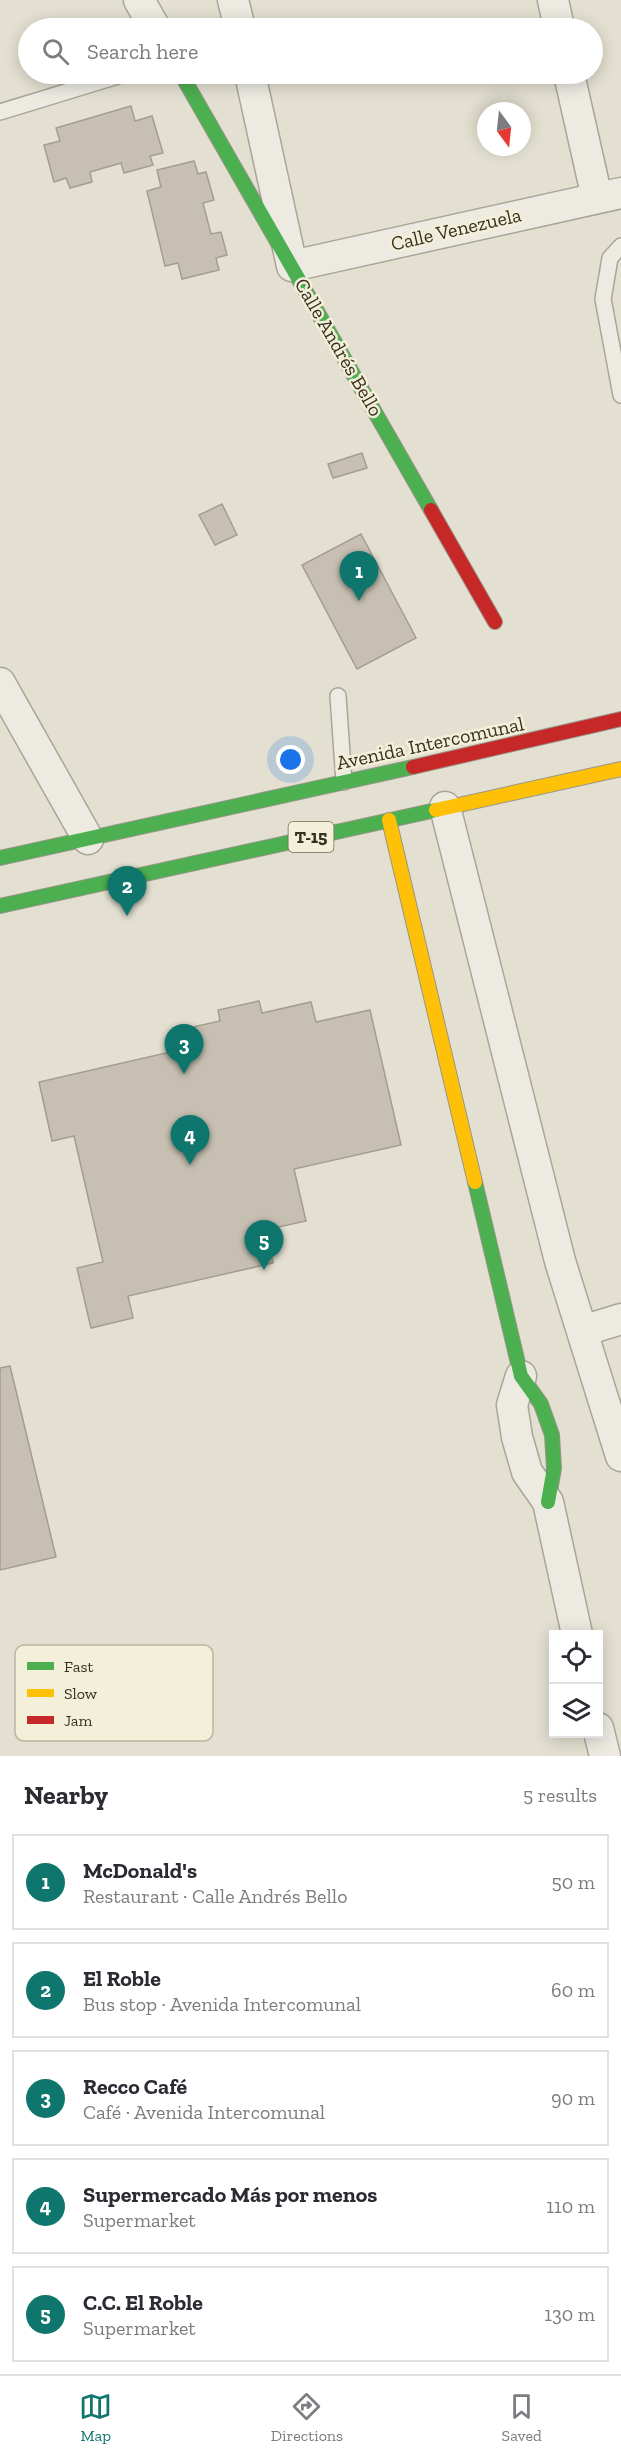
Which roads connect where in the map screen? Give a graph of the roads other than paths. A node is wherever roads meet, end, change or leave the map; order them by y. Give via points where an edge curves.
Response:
1 (139, 0) edge
2 (234, 0) edge
3 (553, 0) edge
4 (149, 18) edge
5 (238, 18) edge
6 (557, 18) edge
7 (92, 84) edge
8 (187, 84) edge
9 (252, 84) edge
10 (572, 84) edge
11 (0, 112) edge
12 (272, 174) junction
13 (244, 183) junction
14 (609, 196) edge
15 (621, 246) edge
16 (292, 266) junction
17 (621, 395) edge
18 (495, 622) dead end
19 (0, 683) edge
20 (338, 696) dead end
21 (621, 719) edge
22 (621, 769) edge
23 (344, 782) junction
24 (445, 807) junction
25 (389, 820) junction
26 (88, 839) junction
27 (0, 858) edge
28 (0, 906) edge
29 (621, 1319) edge
30 (582, 1331) junction
31 (521, 1376) joint
32 (621, 1456) edge
33 (577, 1630) edge
34 (600, 1738) edge
35 (605, 1756) edge

1 - 4 street
2 - 5 street
3 - 6 street
7 - 11 lane
8 - 13 main road, Calle Andrés Bello
9 - 12 street
10 - 14 street
12 - 13 street via 259,187 251,188
12 - 16 street
13 - 16 main road, Calle Andrés Bello
14 - 16 street, Calle Venezuela
15 - 17 lane via 610,258 603,299
16 - 18 main road, Calle Andrés Bello
19 - 26 street
20 - 23 lane
21 - 23 main road, Avenida Intercomunal / T-15
22 - 24 main road, T-15
23 - 26 main road, Avenida Intercomunal / T-15
24 - 25 main road, T-15
24 - 30 street via 560,1261
25 - 28 main road, T-15
25 - 31 main road
26 - 27 main road, Avenida Intercomunal / T-15
29 - 30 street
30 - 32 street
31 - 33 street via 512,1405 517,1437 527,1472 548,1502
34 - 35 street

